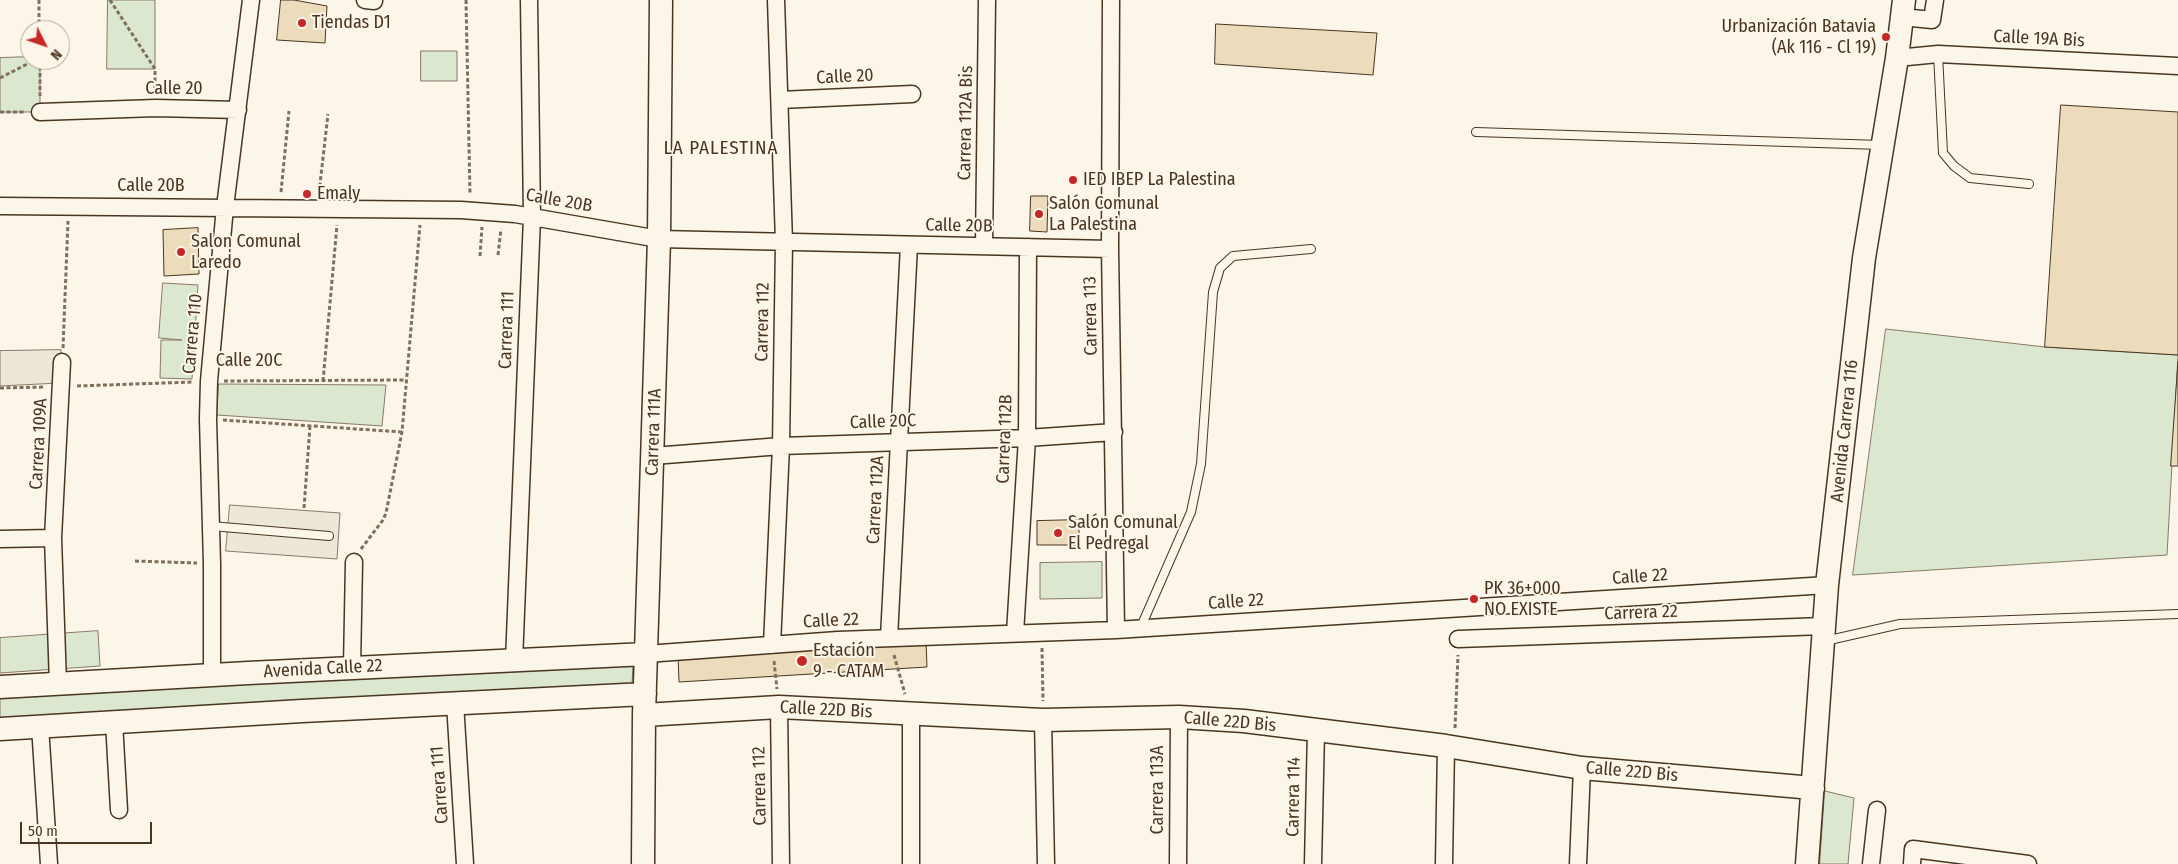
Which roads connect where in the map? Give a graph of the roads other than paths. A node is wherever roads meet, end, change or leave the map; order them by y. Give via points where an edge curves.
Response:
1 (251, 0) edge
2 (529, 0) edge
3 (661, 0) edge
4 (776, 0) edge
5 (988, 0) edge
6 (1112, 0) edge
7 (1935, 0) edge
8 (1903, 8) edge
9 (1938, 54) junction
10 (1897, 58) junction
11 (2178, 66) edge
12 (912, 94) dead end
13 (780, 100) junction
14 (238, 110) junction
15 (40, 112) road end
16 (1476, 132) dead end
17 (1883, 145) junction
18 (2029, 184) dead end
19 (0, 206) edge
20 (225, 207) junction
21 (532, 217) junction
22 (660, 239) junction
23 (784, 242) junction
24 (909, 245) junction
25 (984, 246) junction
26 (1028, 247) junction
27 (1110, 249) junction
28 (1311, 249) dead end
29 (62, 362) road end
30 (1114, 432) junction
31 (1027, 438) junction
32 (899, 442) junction
33 (781, 446) junction
34 (653, 456) junction
35 (211, 526) junction
36 (329, 536) dead end
37 (53, 538) junction
38 (0, 539) edge
39 (354, 562) road end
40 (1827, 585) junction
41 (2178, 614) edge
42 (1140, 629) junction
43 (1116, 630) junction
44 (1014, 633) junction
45 (1824, 634) junction
46 (889, 638) junction
47 (1458, 639) road end
48 (772, 644) junction
49 (646, 654) junction
50 (514, 661) junction
51 (352, 667) junction
52 (212, 674) junction
53 (58, 684) junction
54 (0, 687) edge
55 (455, 703) junction
56 (645, 705) junction
57 (779, 707) junction
58 (911, 714) junction
59 (1179, 717) junction
60 (1044, 720) junction
61 (114, 722) junction
62 (40, 726) junction
63 (0, 729) edge
64 (1316, 731) junction
65 (1450, 747) junction
66 (1582, 768) junction
67 (1813, 788) junction
68 (119, 810) dead end
69 (1877, 810) dead end
70 (1913, 857) edge
71 (49, 864) edge
72 (465, 864) edge
73 (643, 864) edge
74 (781, 864) edge
75 (911, 864) edge
76 (1046, 864) edge
77 (1178, 864) edge
78 (1313, 864) edge
79 (1444, 864) edge
80 (1578, 864) edge
81 (1807, 864) edge
82 (1871, 864) edge
83 (2028, 864) edge

1 - 14 street, Carrera 110
2 - 21 street, Carrera 111
3 - 22 street, Carrera 111A
4 - 13 street, Carrera 112
5 - 25 street, Carrera 112A Bis
6 - 27 street, Carrera 113
7 - 8 street via 1932,20
8 - 10 street, Avenida Carrera 116
9 - 10 street, Calle 19A Bis
9 - 11 street, Calle 19A Bis
9 - 18 lane via 1943,153 1970,178
10 - 17 street, Avenida Carrera 116
12 - 13 street, Calle 20
13 - 23 street, Carrera 112
14 - 15 street, Calle 20 via 156,108
14 - 20 street, Carrera 110
16 - 17 lane
17 - 40 street, Avenida Carrera 116 via 1864,258
19 - 20 street, Calle 20B
20 - 21 street, Calle 20B via 422,210
20 - 35 street, Carrera 110 via 209,381
21 - 22 street, Calle 20B
21 - 50 street, Carrera 111
22 - 23 street, Calle 20B
22 - 34 street, Carrera 111A
23 - 24 street, Calle 20B
23 - 33 street, Carrera 112
24 - 25 street, Calle 20B
24 - 32 street, Carrera 112A
25 - 26 street, Calle 20B
26 - 27 street, Calle 20B
26 - 31 street, Carrera 112B
27 - 30 street, Carrera 113
28 - 42 lane via 1233,256 1220,268 1214,292 1201,464 1191,512
29 - 37 street, Carrera 109A
30 - 31 street, Calle 20C
30 - 43 street, Carrera 113
31 - 32 street, Calle 20C
31 - 44 street, Carrera 112B
32 - 33 street, Calle 20C
32 - 46 street, Carrera 112A
33 - 34 street, Calle 20C
33 - 48 street, Carrera 112
34 - 49 street, Carrera 111A
35 - 36 lane
35 - 52 street, Carrera 110
37 - 38 street
37 - 53 street, Carrera 109A
39 - 51 street
40 - 42 street, Calle 22
40 - 45 street, Avenida Carrera 116
41 - 45 lane via 1900,624
42 - 43 street, Calle 22
43 - 44 street, Calle 22
44 - 46 street, Calle 22
45 - 47 street, Carrera 22
45 - 67 street, Avenida Carrera 116
46 - 48 street, Calle 22
48 - 49 street, Calle 22
49 - 50 street, Avenida Calle 22
49 - 56 street, Carrera 111A
50 - 51 street, Avenida Calle 22
51 - 52 street, Avenida Calle 22
52 - 53 street, Avenida Calle 22
53 - 54 street, Avenida Calle 22
55 - 56 street
55 - 61 street
55 - 72 street, Carrera 111
56 - 57 street, Calle 22D Bis
56 - 73 street, Carrera 111A
57 - 58 street, Calle 22D Bis
57 - 74 street, Carrera 112
58 - 60 street, Calle 22D Bis
58 - 75 street
59 - 60 street, Calle 22D Bis
59 - 64 street, Calle 22D Bis via 1244,721
59 - 77 street, Carrera 113A
60 - 76 street
61 - 62 street
61 - 68 street
62 - 63 street
62 - 71 street
64 - 65 street, Calle 22D Bis
64 - 78 street, Carrera 114
65 - 66 street, Calle 22D Bis
65 - 79 street
66 - 67 street, Calle 22D Bis
66 - 80 street
67 - 81 street, Avenida Carrera 116
69 - 82 street
70 - 83 street

